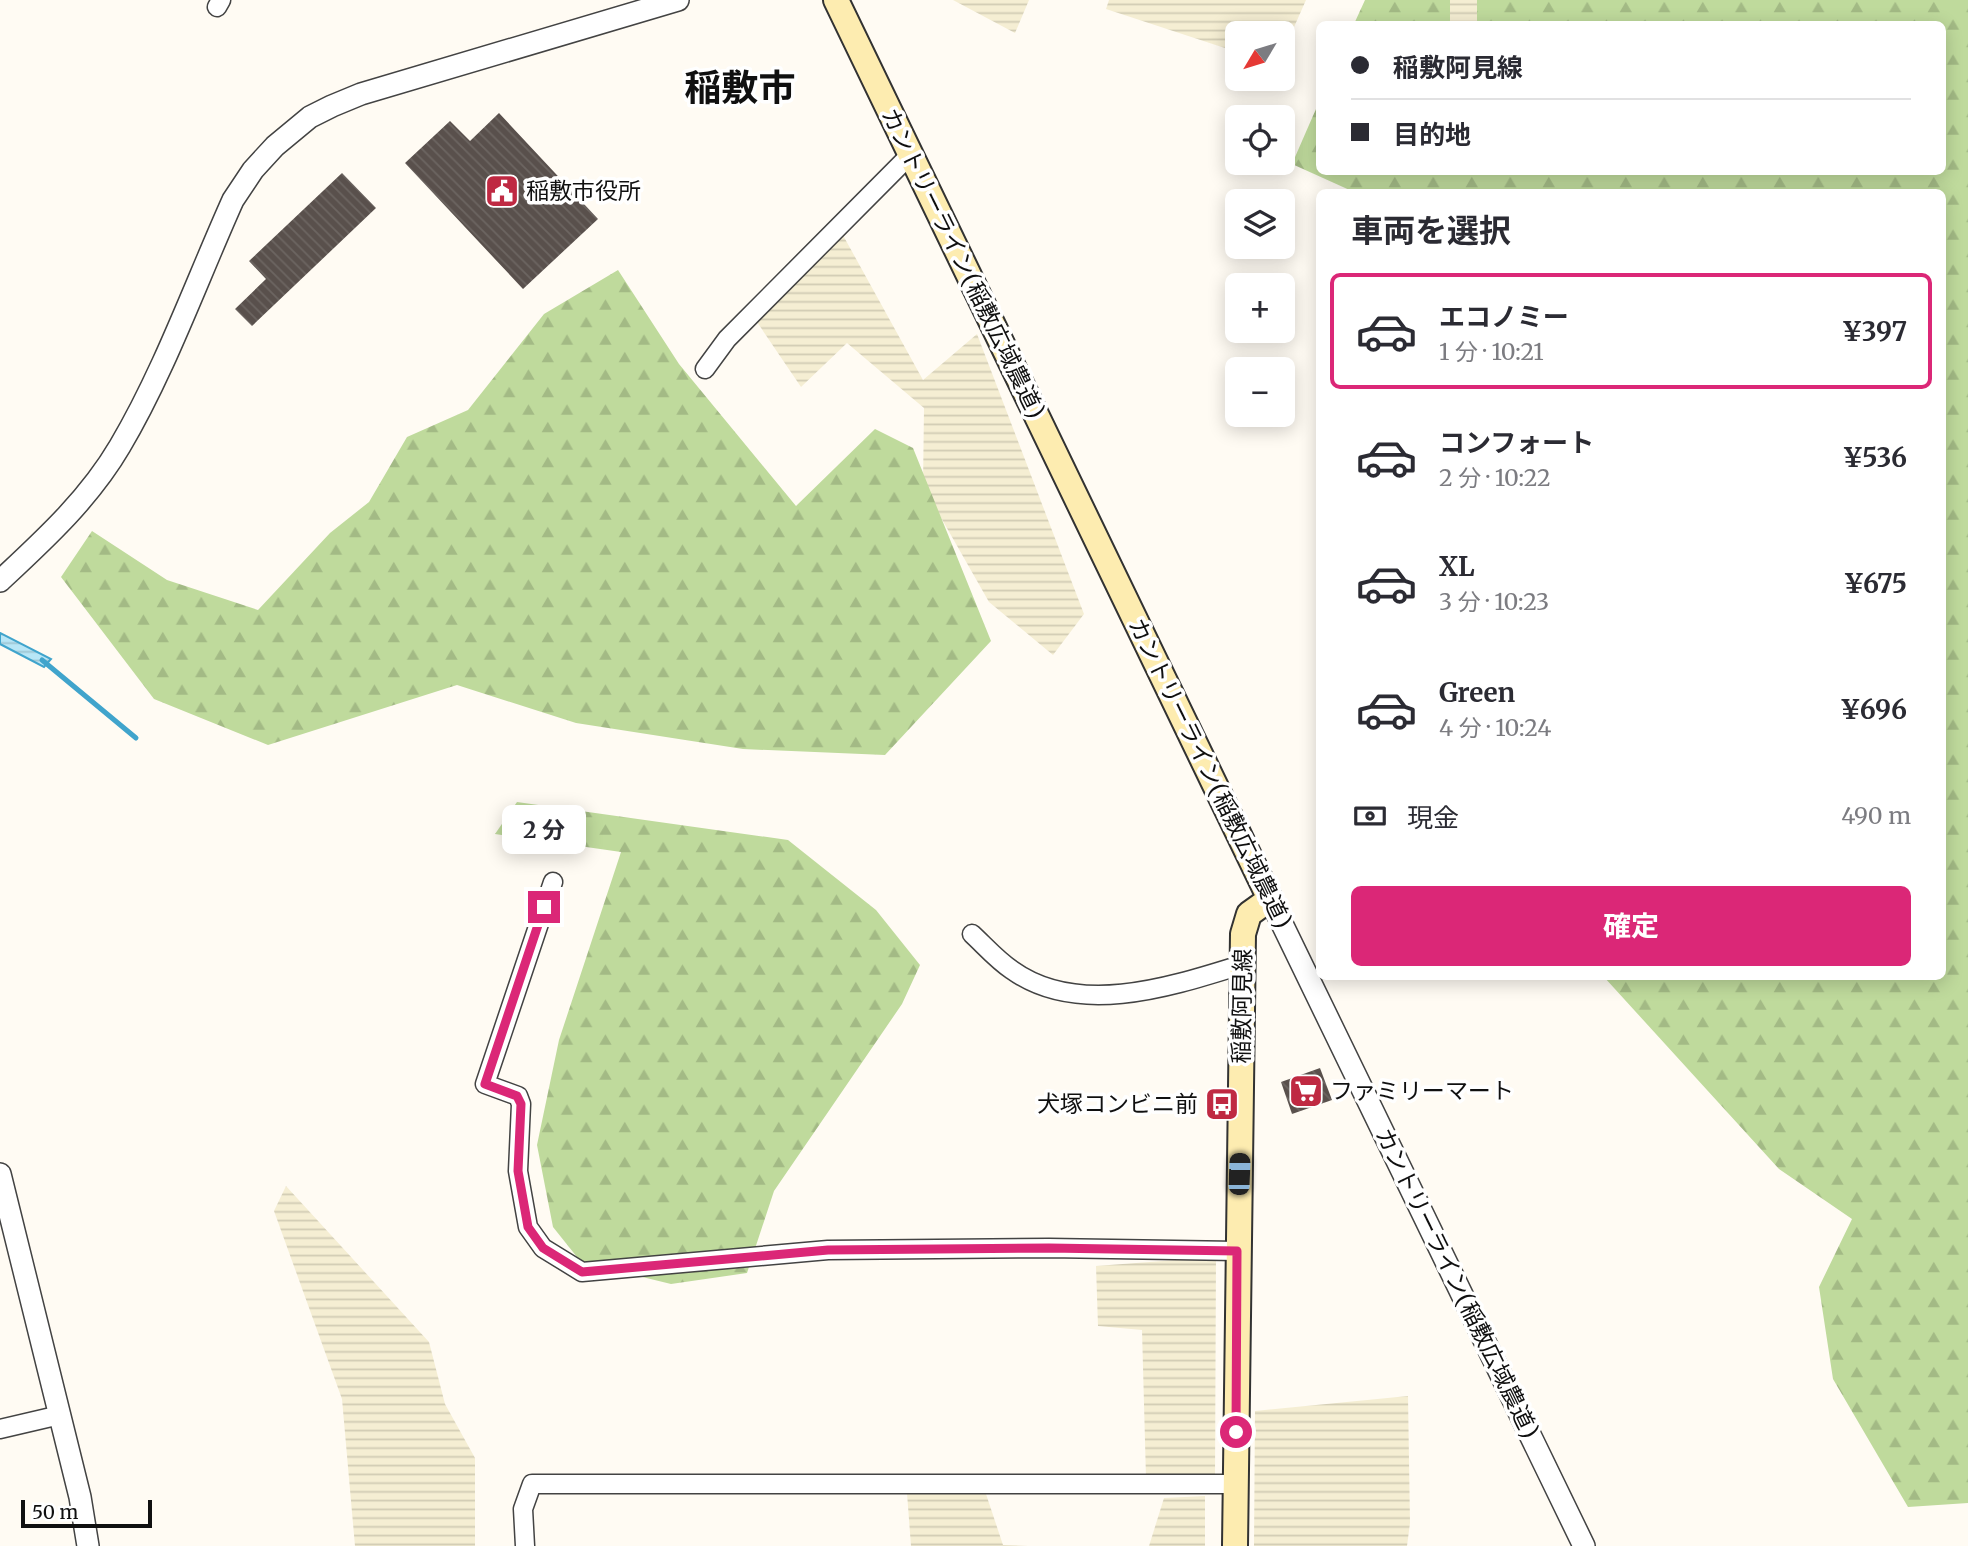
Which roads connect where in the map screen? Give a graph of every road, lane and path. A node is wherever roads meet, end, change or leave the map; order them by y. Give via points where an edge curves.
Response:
1 (214, 0) edge
2 (222, 0) edge
3 (678, 0) edge
4 (835, 0) edge
5 (910, 155) junction
6 (705, 369) dead end
7 (0, 581) edge
8 (552, 882) dead end
9 (1270, 899) junction
10 (972, 934) dead end
11 (1244, 964) junction
12 (0, 1174) edge
13 (1237, 1251) junction
14 (60, 1415) junction
15 (0, 1429) edge
16 (1236, 1484) junction
17 (88, 1546) edge
18 (525, 1546) edge
19 (1236, 1546) edge
20 (1584, 1546) edge

1 - 2 street via 217,7
3 - 7 street via 361,94 310,117 275,146 233,200 119,448 62,522
4 - 5 main road, カントリーライン(稲敷広域農道)
5 - 6 street via 727,339
5 - 9 main road, カントリーライン(稲敷広域農道)
8 - 13 street via 485,1084 517,1096 521,1104 518,1171 528,1227 543,1248 582,1272 828,1250
9 - 11 main road, 稲敷阿見線 via 1245,921
9 - 20 street, カントリーライン(稲敷広域農道)
10 - 11 street via 1012,970 1065,993 1167,988
11 - 13 main road, 稲敷阿見線
12 - 14 street
13 - 16 main road, 稲敷阿見線
14 - 15 street
14 - 17 street
16 - 18 street via 532,1484 523,1508
16 - 19 main road, 稲敷阿見線

